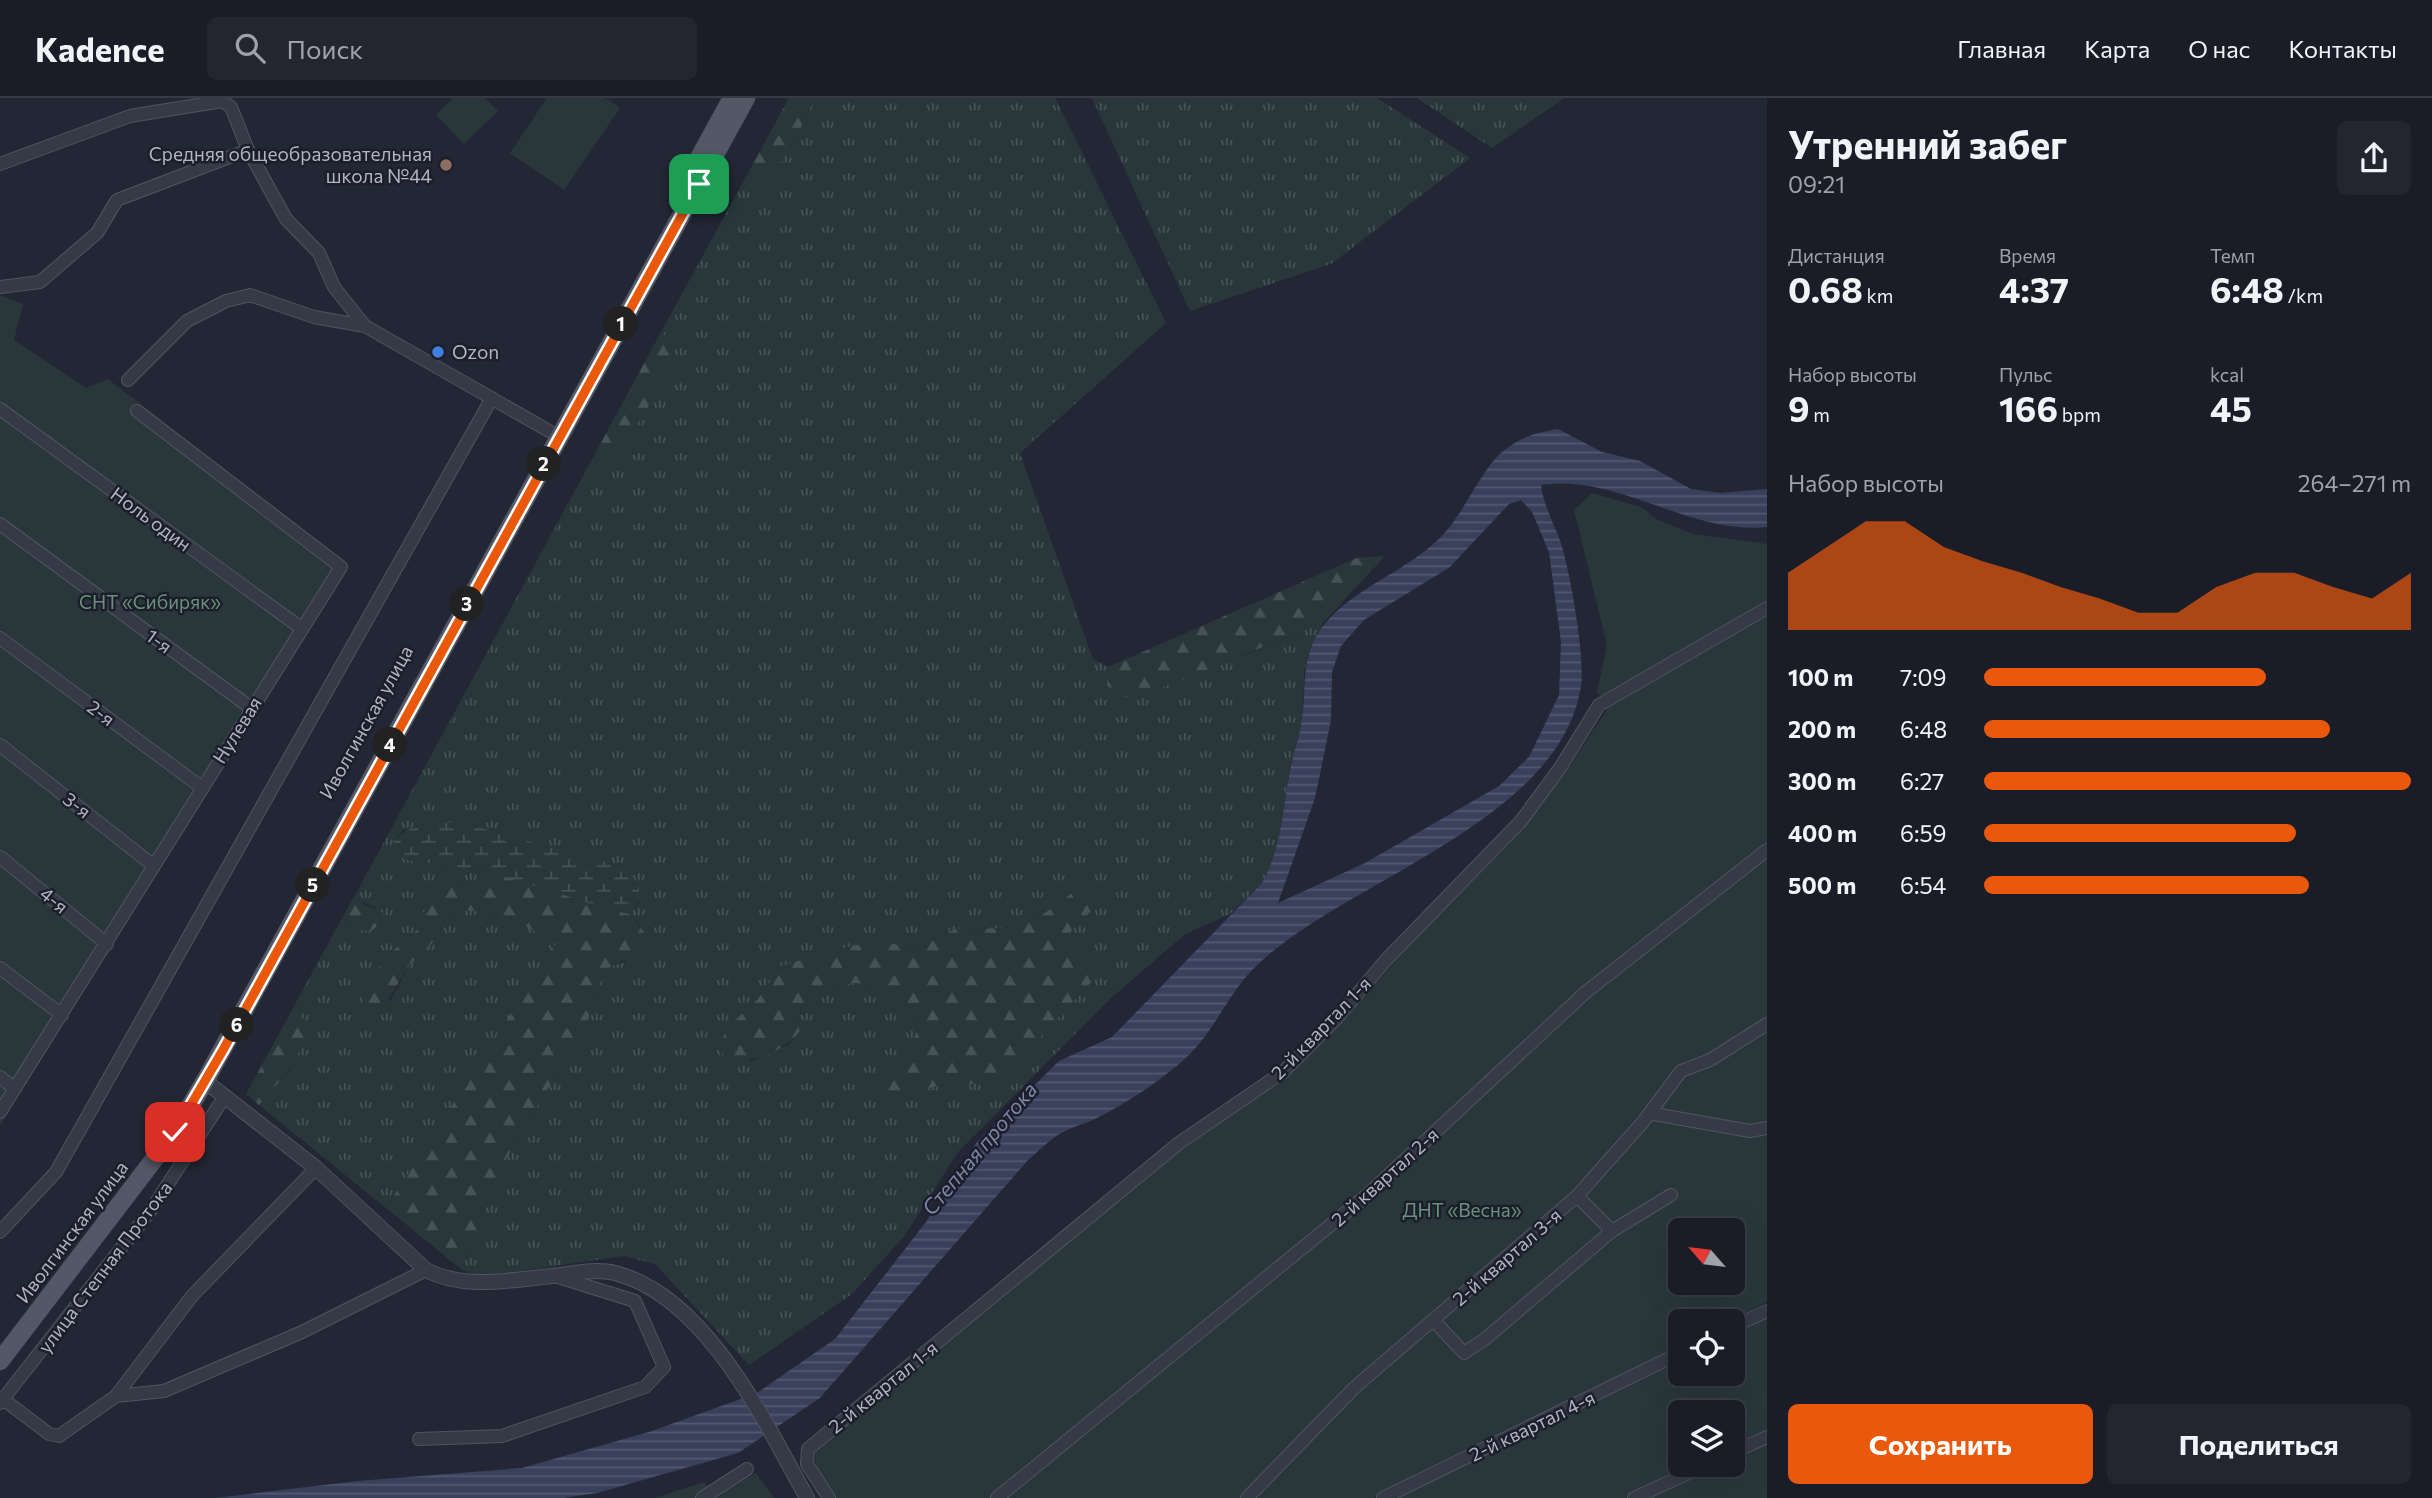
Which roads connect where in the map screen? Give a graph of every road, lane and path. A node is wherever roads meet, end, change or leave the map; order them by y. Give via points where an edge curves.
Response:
1 (735, 98) edge
2 (248, 150) junction
3 (0, 164) edge
4 (0, 287) edge
5 (365, 326) junction
6 (128, 380) dead end
7 (492, 398) junction
8 (0, 409) edge
9 (137, 411) dead end
10 (549, 431) junction
11 (0, 524) edge
12 (1767, 608) edge
13 (301, 628) junction
14 (0, 638) edge
15 (251, 708) junction
16 (0, 745) edge
17 (201, 787) junction
18 (1767, 850) edge
19 (0, 857) edge
20 (154, 866) junction
21 (107, 944) junction
22 (0, 968) edge
23 (62, 1015) junction
24 (1767, 1024) edge
25 (0, 1077) edge
26 (205, 1081) junction
27 (15, 1089) junction
28 (225, 1096) junction
29 (0, 1112) edge
30 (1654, 1114) dead end
31 (1767, 1128) edge
32 (316, 1168) junction
33 (1671, 1195) dead end
34 (1577, 1196) junction
35 (1612, 1231) junction
36 (0, 1232) edge
37 (426, 1270) junction
38 (554, 1276) junction
39 (1767, 1311) edge
40 (1745, 1321) edge
41 (1434, 1322) dead end
42 (0, 1343) edge
43 (1668, 1359) edge
44 (0, 1361) edge
45 (116, 1396) junction
46 (2, 1401) edge
47 (1767, 1437) edge
48 (419, 1439) dead end
49 (1745, 1447) edge
50 (747, 1469) dead end
51 (1680, 1477) edge
52 (702, 1498) edge
53 (807, 1498) edge
54 (829, 1498) edge
55 (997, 1498) edge
56 (1247, 1498) edge
57 (1383, 1498) edge
58 (1634, 1498) edge

1 - 10 main road, Иволгинская улица
1 - 26 main road, Иволгинская улица
2 - 3 street via 230,107 214,101 131,116
2 - 4 street via 117,200 97,233 40,282
2 - 5 street via 286,219 319,253 334,287
5 - 6 street via 314,317 250,295 226,301 187,321
5 - 7 street
7 - 10 street
7 - 36 street via 56,1172
8 - 13 street, Ноль один
9 - 13 street, Нулевая via 341,567
10 - 42 main road, Иволгинская улица via 173,1115
11 - 15 street, 1-я
12 - 54 street, 2-й квартал 1-я via 1599,705 1521,821 1283,1072 1179,1143 808,1449 807,1464
13 - 15 street, Нулевая
14 - 17 street, 2-я
15 - 17 street, Нулевая
16 - 20 street, 3-я
17 - 20 street, Нулевая
18 - 55 street, 2-й квартал 2-я via 1586,992 1366,1196
19 - 21 street, 4-я
20 - 21 street, Нулевая
21 - 23 street, Нулевая
22 - 23 street
23 - 27 street, Нулевая
24 - 34 street, 2-й квартал 3-я via 1710,1060 1681,1070 1643,1122
25 - 27 street
26 - 28 street
26 - 44 main road, Иволгинская улица via 175,1132
27 - 29 street, Нулевая
28 - 32 street
28 - 46 street, улица Степная Протока via 151,1210
30 - 31 street via 1750,1131
32 - 37 street
32 - 45 street, улица Степная Протока via 192,1296
33 - 35 street, 2-й квартал 3-я
34 - 35 street
34 - 56 street, 2-й квартал 3-я via 1354,1388
35 - 41 street, 2-й квартал 3-я via 1464,1353
37 - 38 street via 462,1282
37 - 45 street, улица Степная Протока via 302,1332 164,1391
38 - 48 street via 635,1301 664,1367 645,1387 502,1436
38 - 53 street via 612,1272 668,1297 712,1339
39 - 40 street
43 - 57 street, 2-й квартал 4-я
45 - 46 street, улица Степная Протока via 56,1436
47 - 49 street
50 - 52 street
51 - 58 street

